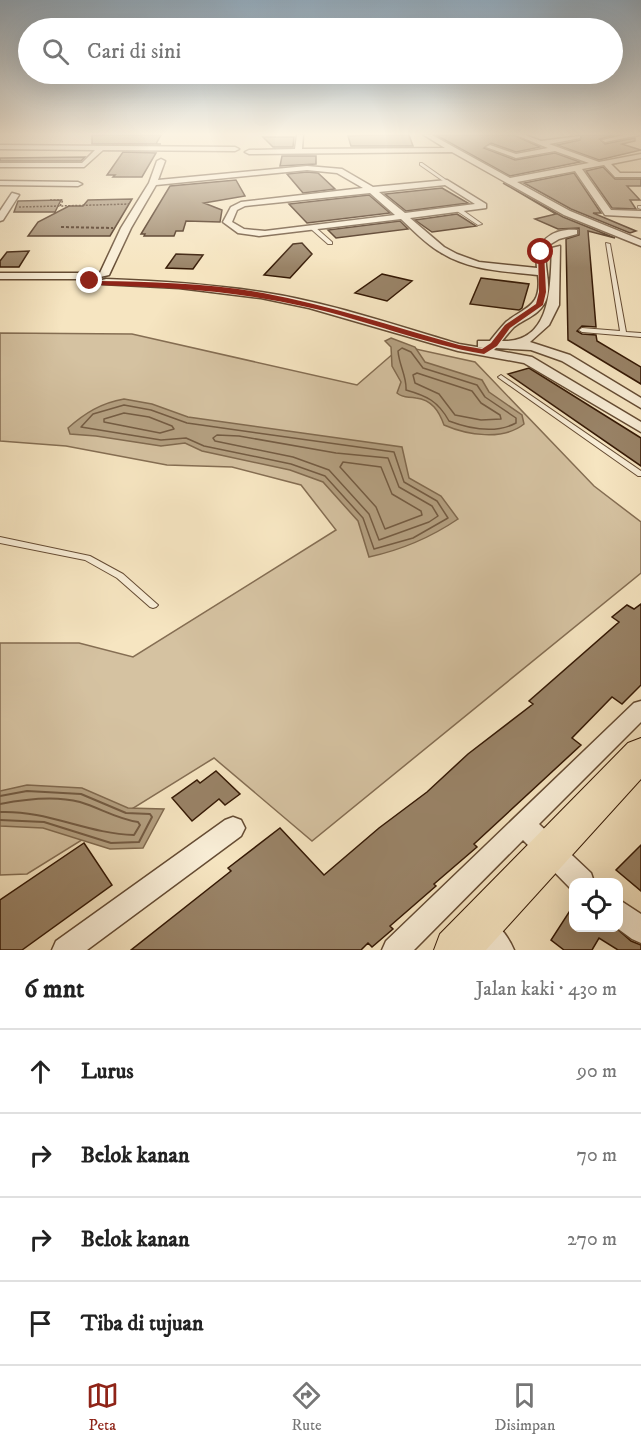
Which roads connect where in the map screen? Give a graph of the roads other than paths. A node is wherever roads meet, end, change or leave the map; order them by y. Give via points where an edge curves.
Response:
1 (32, 179) edge
2 (154, 179) edge
3 (192, 179) edge
4 (356, 179) edge
5 (443, 179) edge
6 (505, 179) edge
7 (517, 179) edge
8 (585, 179) edge
9 (508, 181) junction
10 (447, 182) junction
11 (0, 183) edge
12 (29, 183) junction
13 (153, 183) junction
14 (78, 184) dead end
15 (372, 190) junction
16 (15, 195) dead end
17 (459, 210) junction
18 (641, 210) edge
19 (404, 217) junction
20 (0, 218) edge
21 (480, 224) dead end
22 (314, 228) junction
23 (574, 232) dead end
24 (330, 243) dead end
25 (641, 243) edge
26 (608, 244) dead end
27 (557, 248) dead end
28 (543, 272) junction
29 (0, 276) edge
30 (101, 278) junction
31 (0, 283) edge
32 (582, 330) dead end
33 (623, 334) junction
34 (641, 335) edge
35 (520, 344) junction
36 (489, 348) junction
37 (546, 350) junction
38 (528, 360) junction
39 (501, 377) dead end
40 (641, 404) edge
41 (639, 425) edge
42 (641, 474) edge
43 (0, 540) edge
44 (153, 605) dead end
45 (641, 709) edge
46 (641, 754) edge
47 (233, 828) dead end
48 (536, 837) junction
49 (578, 878) edge
50 (623, 916) edge
51 (641, 930) edge
52 (478, 942) edge
53 (65, 950) edge
54 (395, 950) edge

1 - 12 street
2 - 13 street
3 - 13 street
4 - 15 street
5 - 10 lane
6 - 9 street
7 - 9 street
8 - 18 street via 608,213
9 - 25 street via 588,224
10 - 15 street
10 - 17 street via 483,205
11 - 12 street
12 - 14 street
13 - 30 street
15 - 19 street
15 - 22 street via 242,205 230,211 227,222 232,228 256,234
16 - 20 street
17 - 19 street
17 - 21 lane
19 - 22 street
19 - 28 street via 441,249 438,254 442,259 454,264
22 - 24 lane
23 - 28 street via 546,240 541,252
26 - 33 lane
27 - 35 street via 552,313 537,332
28 - 36 street via 539,305 508,327
29 - 30 street
30 - 31 street
30 - 36 street via 261,295 311,305 458,347
32 - 33 lane
33 - 34 lane
35 - 36 street
35 - 37 street
36 - 38 street
37 - 38 street
37 - 40 street
38 - 41 street
39 - 42 lane
43 - 44 lane via 87,558 120,576
45 - 48 street
46 - 48 highway
47 - 53 street
48 - 49 street
48 - 52 highway
48 - 54 street
50 - 51 street

